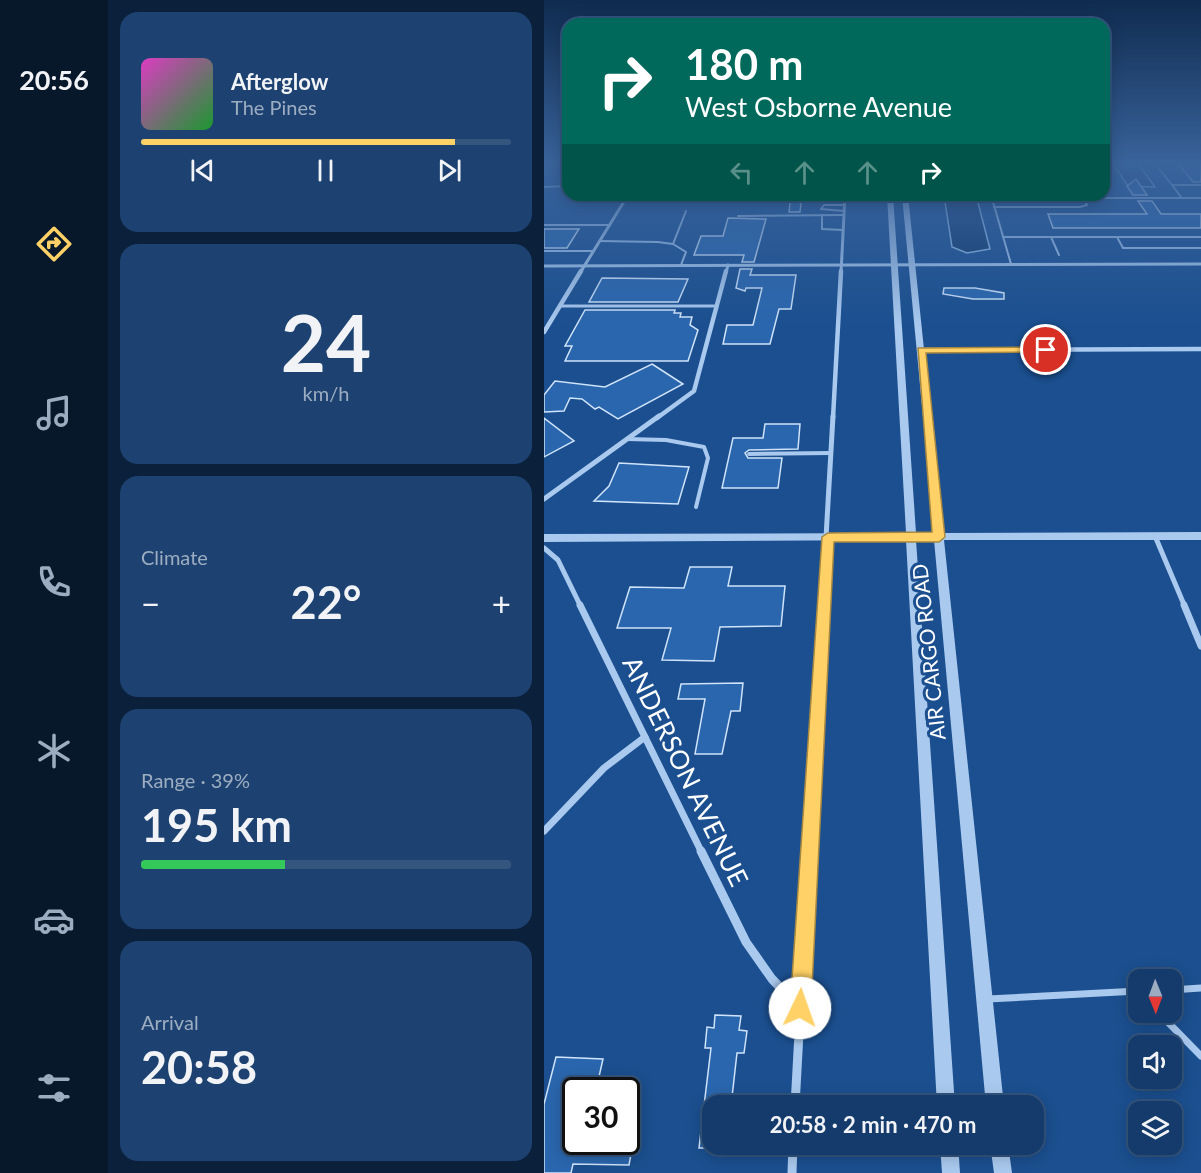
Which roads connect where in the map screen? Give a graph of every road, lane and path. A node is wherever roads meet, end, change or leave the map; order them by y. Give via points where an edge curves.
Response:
1 (822, 215) edge
2 (616, 216) edge
3 (684, 216) edge
4 (738, 216) dead end
5 (760, 216) edge
6 (844, 216) edge
7 (891, 216) edge
8 (907, 216) edge
9 (997, 216) edge
10 (544, 225) edge
11 (610, 225) junction
12 (843, 230) junction
13 (1003, 237) junction
14 (1051, 237) junction
15 (1117, 237) junction
16 (1201, 237) edge
17 (600, 242) junction
18 (673, 244) junction
19 (1201, 248) edge
20 (544, 251) edge
21 (594, 251) junction
22 (1059, 255) dead end
23 (894, 264) junction
24 (912, 264) junction
25 (1010, 264) junction
26 (1201, 264) edge
27 (728, 265) junction
28 (841, 265) junction
29 (544, 266) edge
30 (585, 266) junction
31 (680, 266) junction
32 (560, 306) junction
33 (717, 306) junction
34 (544, 332) edge
35 (1201, 349) edge
36 (921, 350) junction
37 (627, 439) junction
38 (831, 453) junction
39 (749, 454) dead end
40 (544, 499) edge
41 (696, 507) dead end
42 (1156, 536) junction
43 (1201, 536) edge
44 (828, 537) junction
45 (910, 537) junction
46 (939, 537) junction
47 (544, 538) edge
48 (544, 548) edge
49 (1201, 646) edge
50 (645, 737) junction
51 (544, 831) edge
52 (1201, 988) edge
53 (1182, 989) edge
54 (1128, 992) edge
55 (984, 999) junction
56 (800, 1008) junction
57 (1169, 1023) edge
58 (1201, 1056) edge
59 (796, 1095) edge
60 (945, 1095) edge
61 (994, 1095) edge
62 (793, 1155) edge
63 (950, 1155) edge
64 (1001, 1155) edge
65 (792, 1173) edge
66 (951, 1173) edge
67 (1003, 1173) edge

1 - 12 lane via 822,229
2 - 11 street
3 - 18 lane
4 - 5 lane
6 - 12 street
7 - 23 street, AIR CARGO ROAD
8 - 24 street, AIR CARGO ROAD
9 - 13 lane
10 - 11 lane
11 - 17 street
12 - 28 street
13 - 14 lane
13 - 25 lane
14 - 15 lane
14 - 22 lane
15 - 16 lane
15 - 19 lane via 1123,248
17 - 18 lane
17 - 21 street
18 - 31 lane via 686,252
20 - 21 lane
21 - 30 street
23 - 24 street
23 - 28 street
23 - 45 street, AIR CARGO ROAD
24 - 25 street
24 - 36 street, AIR CARGO ROAD
25 - 26 street
27 - 28 street
27 - 31 street
27 - 33 street
28 - 38 street
29 - 30 street
30 - 31 street
30 - 32 street
32 - 33 lane
32 - 34 street
33 - 37 street via 694,391
35 - 36 street
36 - 46 street, AIR CARGO ROAD
37 - 40 street
37 - 41 lane via 666,440 704,447 708,458
38 - 39 lane
38 - 44 street
42 - 43 street
42 - 46 street
42 - 49 street
44 - 45 street
44 - 47 street
44 - 56 street
45 - 46 street
45 - 60 street, AIR CARGO ROAD
46 - 55 street, AIR CARGO ROAD
48 - 50 street, ANDERSON AVENUE via 558,560
50 - 51 street via 610,763
50 - 56 street, ANDERSON AVENUE via 746,942 772,979
52 - 53 lane
54 - 55 lane
55 - 61 street, AIR CARGO ROAD
56 - 59 street
57 - 58 lane
62 - 65 street
63 - 66 street
64 - 67 street

